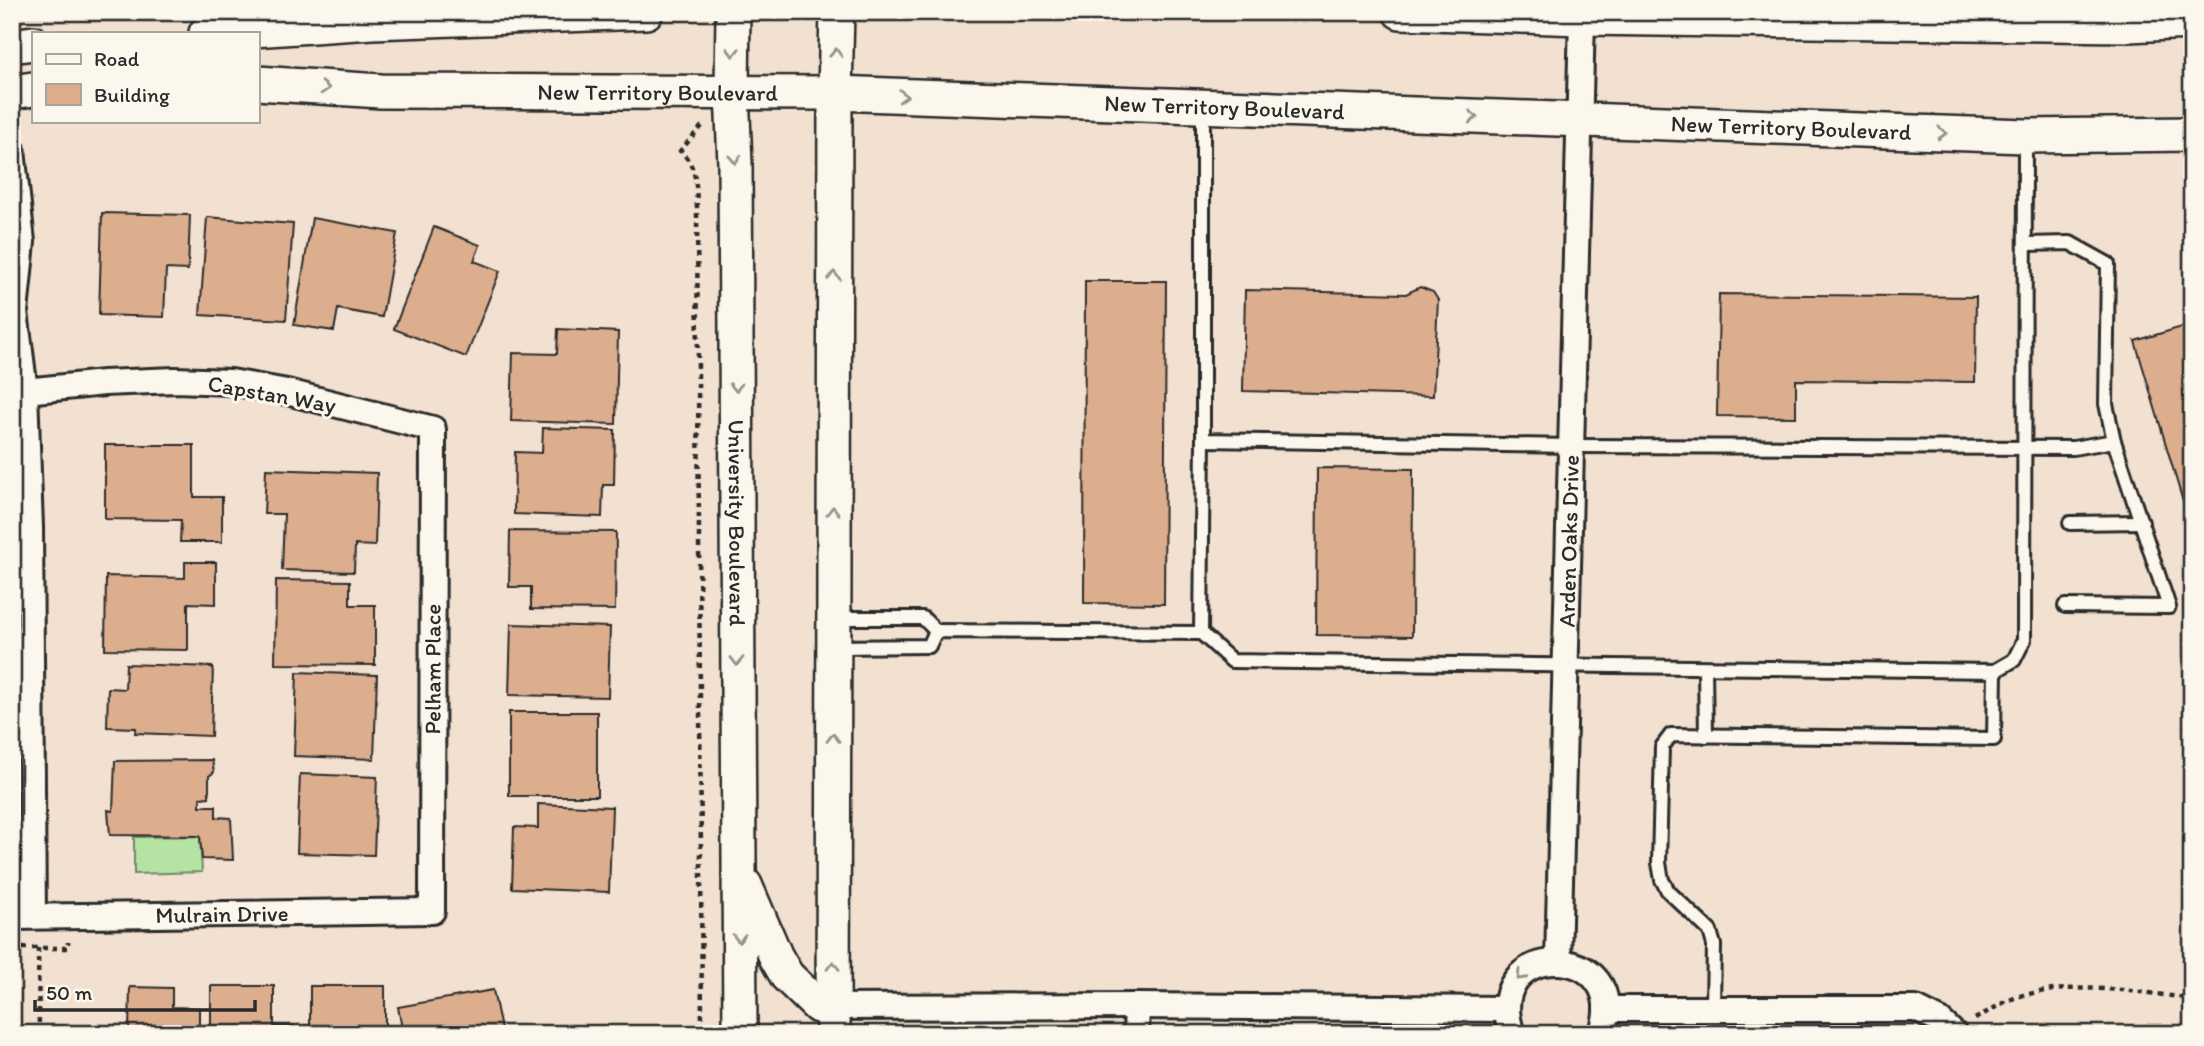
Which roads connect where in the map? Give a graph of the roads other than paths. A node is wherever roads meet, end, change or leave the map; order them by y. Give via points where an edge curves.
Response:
1 (646, 12) edge
2 (733, 12) edge
3 (837, 12) edge
4 (1400, 12) edge
5 (1582, 14) edge
6 (2192, 22) edge
7 (220, 32) edge
8 (32, 43) edge
9 (12, 46) edge
10 (259, 83) edge
11 (32, 89) edge
12 (732, 91) junction
13 (12, 92) edge
14 (835, 93) junction
15 (1203, 107) junction
16 (1580, 121) junction
17 (2192, 134) edge
18 (2025, 136) junction
19 (12, 150) edge
20 (2026, 244) junction
21 (14, 308) edge
22 (25, 391) junction
23 (433, 429) joint
24 (1203, 440) junction
25 (2114, 441) junction
26 (1571, 446) junction
27 (2025, 447) junction
28 (2142, 522) junction
29 (2070, 523) dead end
30 (2065, 606) dead end
31 (936, 631) junction
32 (833, 633) junction
33 (1201, 633) junction
34 (1566, 667) junction
35 (1705, 668) junction
36 (1995, 671) junction
37 (1706, 736) junction
38 (739, 870) junction
39 (432, 911) joint
40 (23, 917) edge
41 (1558, 961) junction
42 (1137, 1006) junction
43 (1713, 1007) junction
44 (1507, 1009) junction
45 (1606, 1009) junction
46 (833, 1020) edge
47 (1953, 1033) edge
48 (740, 1034) edge
49 (1136, 1034) edge
50 (1512, 1034) edge
51 (1601, 1034) edge

1 - 7 main road
2 -> 12 main road, University Boulevard
14 -> 3 main road
4 - 5 main road
5 - 6 main road via 2128,25
5 - 16 street, Arden Oaks Drive
8 - 9 main road
10 -> 12 main road, New Territory Boulevard via 381,91
11 - 13 main road
12 - 14 main road, New Territory Boulevard
12 -> 38 main road, University Boulevard
14 -> 15 main road, New Territory Boulevard
32 -> 14 main road
15 -> 16 main road, New Territory Boulevard
15 - 24 lane
16 -> 18 main road, New Territory Boulevard
16 - 26 street, Arden Oaks Drive
17 - 18 main road, New Territory Boulevard
18 - 20 lane
19 - 21 street via 22,242
20 - 25 lane via 2070,243 2108,264 2106,404
20 - 27 lane
21 - 22 street
22 - 23 street, Capstan Way via 151,381 231,382
22 - 40 street via 30,527
23 - 39 street, Pelham Place
24 - 26 lane
24 - 33 lane
25 - 27 lane via 2073,448
25 - 28 lane
26 - 27 lane
26 - 34 street, Arden Oaks Drive
27 - 36 lane via 2024,640 2014,660
28 - 29 lane
28 - 30 lane via 2169,607
31 - 32 lane via 923,618
31 - 32 lane via 929,646
31 - 33 lane
46 -> 32 main road
33 - 34 lane via 1232,661
34 - 35 lane
34 - 41 street, Arden Oaks Drive
35 - 36 lane
35 - 37 lane
36 - 37 lane via 1994,739
37 - 43 lane via 1671,735 1662,747 1659,863 1668,891 1710,931
38 - 46 main road via 787,976
38 -> 48 main road, University Boulevard
39 - 40 street, Mulrain Drive
41 -> 44 street via 1531,966 1519,975
41 - 45 street via 1581,967 1593,976 1602,986
42 - 44 street
42 - 46 street
42 - 49 street
43 - 45 street
43 - 47 street via 1916,1009
44 - 50 street
45 - 51 street

